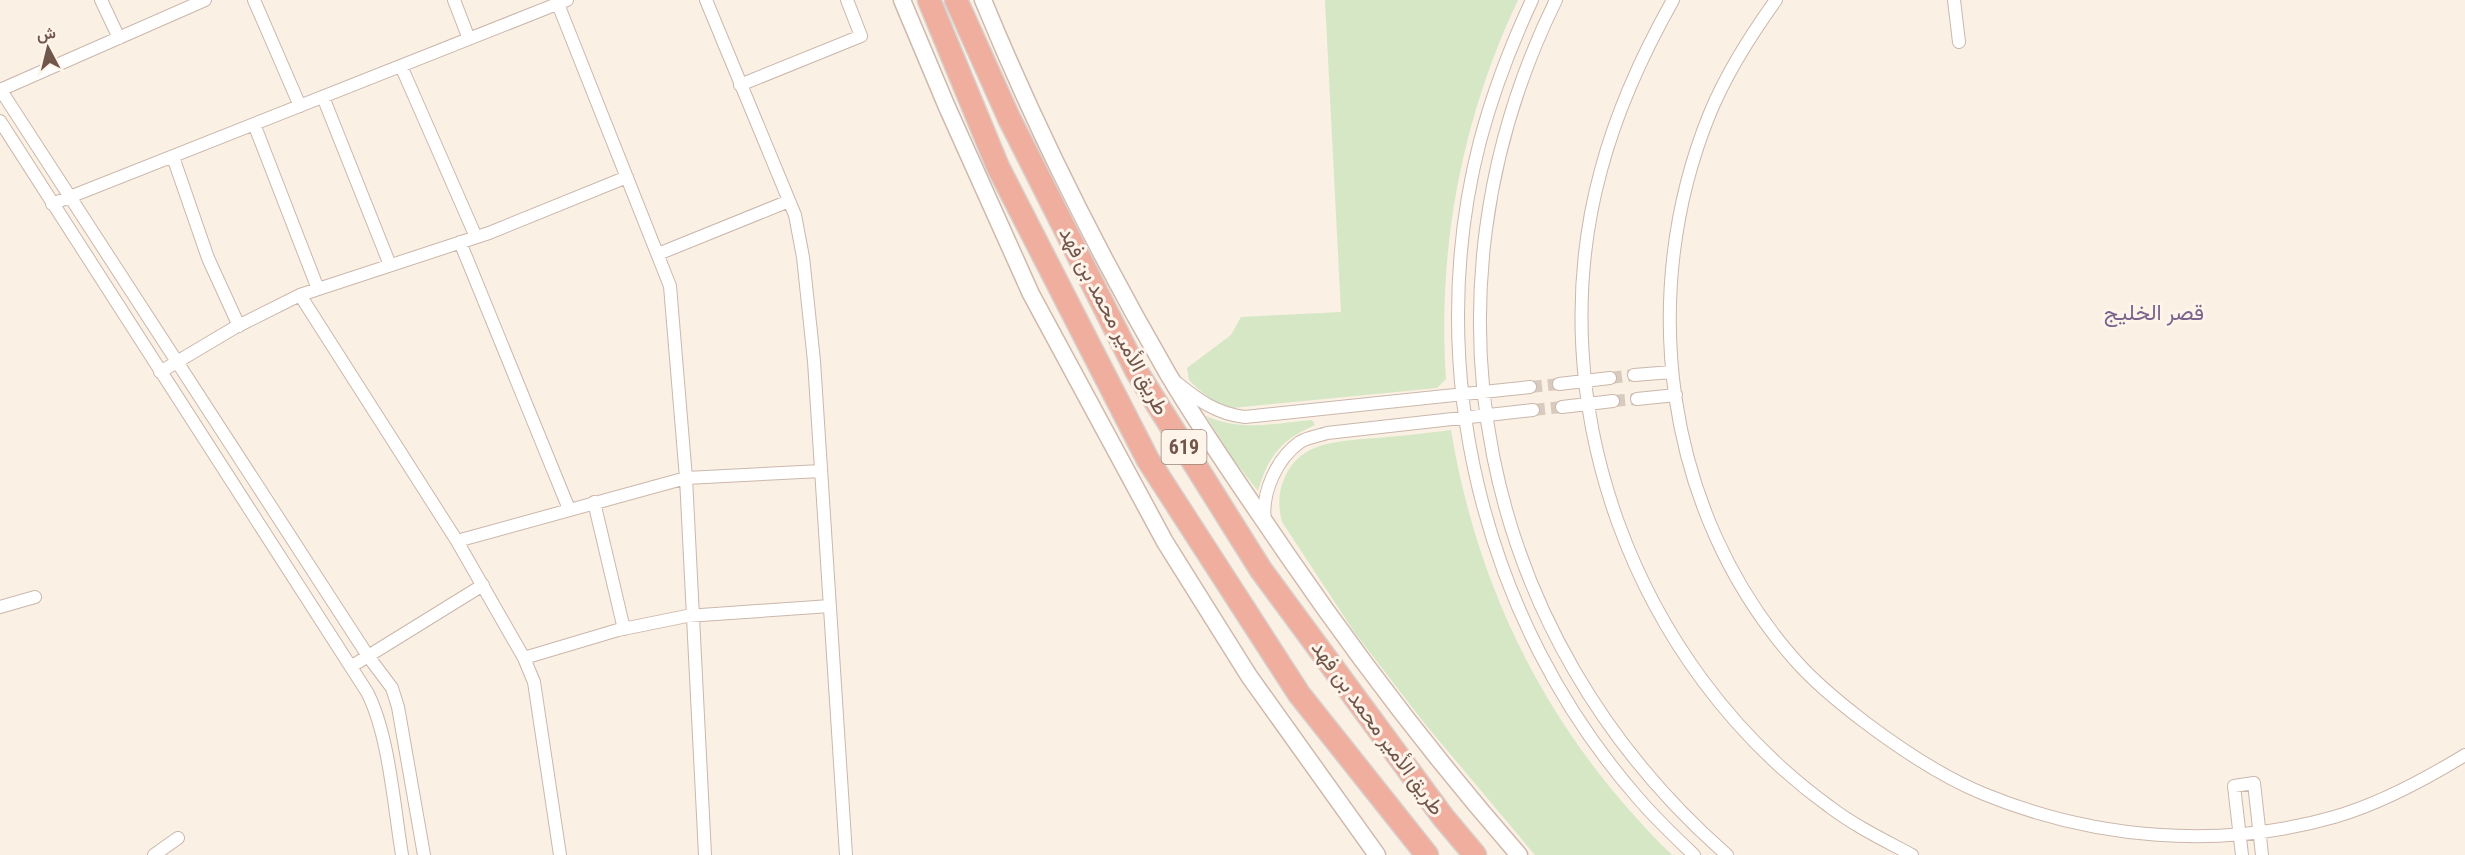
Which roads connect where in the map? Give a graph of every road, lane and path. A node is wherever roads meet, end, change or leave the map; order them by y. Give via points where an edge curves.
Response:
1 (101, 0) edge
2 (205, 0) edge
3 (254, 0) edge
4 (454, 0) edge
5 (706, 0) edge
6 (847, 0) edge
7 (902, 0) edge
8 (929, 0) edge
9 (956, 0) edge
10 (983, 0) edge
11 (1532, 0) edge
12 (1556, 0) edge
13 (1673, 0) edge
14 (1776, 0) edge
15 (1954, 0) edge
16 (562, 2) edge
17 (119, 38) junction
18 (470, 39) junction
19 (1959, 42) dead end
20 (401, 66) junction
21 (740, 85) junction
22 (0, 90) edge
23 (323, 97) junction
24 (300, 106) junction
25 (0, 121) edge
26 (254, 124) junction
27 (173, 156) junction
28 (627, 177) junction
29 (70, 198) junction
30 (789, 201) junction
31 (52, 204) junction
32 (476, 237) junction
33 (460, 242) junction
34 (658, 254) junction
35 (390, 265) junction
36 (318, 289) junction
37 (300, 295) junction
38 (239, 326) junction
39 (176, 361) junction
40 (160, 372) junction
41 (1672, 372) junction
42 (1634, 375) tunnel mouth
43 (1169, 376) junction
44 (1610, 378) tunnel mouth
45 (1585, 381) junction
46 (1559, 384) tunnel mouth
47 (1530, 387) tunnel mouth
48 (1483, 393) junction
49 (1462, 395) junction
50 (1676, 395) junction
51 (1636, 399) tunnel mouth
52 (1613, 401) tunnel mouth
53 (1588, 405) junction
54 (1562, 407) tunnel mouth
55 (1533, 410) tunnel mouth
56 (1487, 416) junction
57 (1465, 418) junction
58 (821, 471) junction
59 (686, 478) junction
60 (594, 502) junction
61 (569, 509) junction
62 (1265, 524) junction
63 (457, 541) junction
64 (483, 585) junction
65 (35, 597) dead end
66 (830, 606) junction
67 (0, 607) edge
68 (694, 615) junction
69 (624, 628) junction
70 (368, 656) junction
71 (524, 658) junction
72 (352, 666) junction
73 (2465, 755) edge
74 (2260, 831) junction
75 (2240, 833) junction
76 (178, 837) dead end
77 (154, 855) edge
78 (402, 855) edge
79 (424, 855) edge
80 (560, 855) edge
81 (705, 855) edge
82 (846, 855) edge
83 (1377, 855) edge
84 (1427, 855) edge
85 (1475, 855) edge
86 (1519, 855) edge
87 (1694, 855) edge
88 (1727, 855) edge
89 (1912, 855) edge
90 (2242, 855) edge
91 (2262, 855) edge

1 - 17 street
2 - 17 street
3 - 24 street
4 - 18 street
5 - 21 street
6 - 21 street via 861,36
7 - 83 main road via 1031,294 1165,542 1249,676
8 - 84 highway, طريق الأمير محمد بن فهد / 619 via 998,167 1148,460 1299,694
9 - 85 highway, طريق الأمير محمد بن فهد / 619 via 1009,118 1137,372 1261,570 1443,818
10 - 43 main road via 1020,89 1086,226
11 - 49 street via 1504,65 1470,187 1458,302
12 - 48 street via 1524,72 1492,191 1480,292
13 - 45 street via 1633,77 1600,171 1583,281 1581,344
14 - 41 street via 1727,77 1702,135 1688,184 1669,294
15 - 19 street
16 - 18 street
16 - 28 street
17 - 22 street
18 - 20 street
20 - 23 street
20 - 32 street
21 - 30 street
22 - 29 street
23 - 24 street
23 - 35 street
24 - 26 street
25 - 31 street
26 - 27 street
26 - 36 street
27 - 29 street
27 - 38 street via 208,258
28 - 32 street
28 - 34 street
29 - 31 street
29 - 39 street
30 - 34 street
30 - 58 street via 795,215 808,294
31 - 40 street
32 - 33 street
33 - 35 street
33 - 61 street
34 - 59 street via 670,286
35 - 36 street
36 - 37 street
37 - 38 street
37 - 63 street
38 - 39 street
39 - 40 street
39 - 70 street
40 - 72 street
41 - 42 street
41 - 50 street
43 - 49 street via 1229,416
43 - 62 main road
44 - 45 street
45 - 46 street
45 - 53 street
47 - 48 street
48 - 49 street
48 - 56 street
49 - 57 street
50 - 51 street
50 - 75 street via 1685,448 1700,497 1732,570 1764,621 1796,661 1860,718 1907,753 1960,783 2025,809 2102,829 2197,836
52 - 53 street
53 - 54 street
53 - 89 street via 1608,495 1631,559 1694,669 1731,717 1803,786 1850,820
55 - 56 street
56 - 57 street
56 - 88 street via 1510,524 1537,599 1567,660 1637,764
57 - 62 street via 1327,433 1303,441 1278,466 1264,500
57 - 87 street via 1489,531 1517,608 1548,670 1614,770 1638,800
58 - 59 street
58 - 66 street
59 - 60 street
59 - 68 street
60 - 61 street
60 - 69 street
61 - 63 street
62 - 86 main road via 1346,640
63 - 64 street
64 - 70 street
64 - 71 street
65 - 67 street
66 - 68 street
66 - 82 street
68 - 69 street
68 - 81 street
69 - 71 street
70 - 72 street
70 - 79 street via 392,688 398,707
71 - 80 street via 534,682
72 - 78 street via 377,711
73 - 74 street via 2396,793 2354,810
74 - 75 street
74 - 75 street via 2254,783 2234,786
74 - 91 street
75 - 90 street
76 - 77 street

